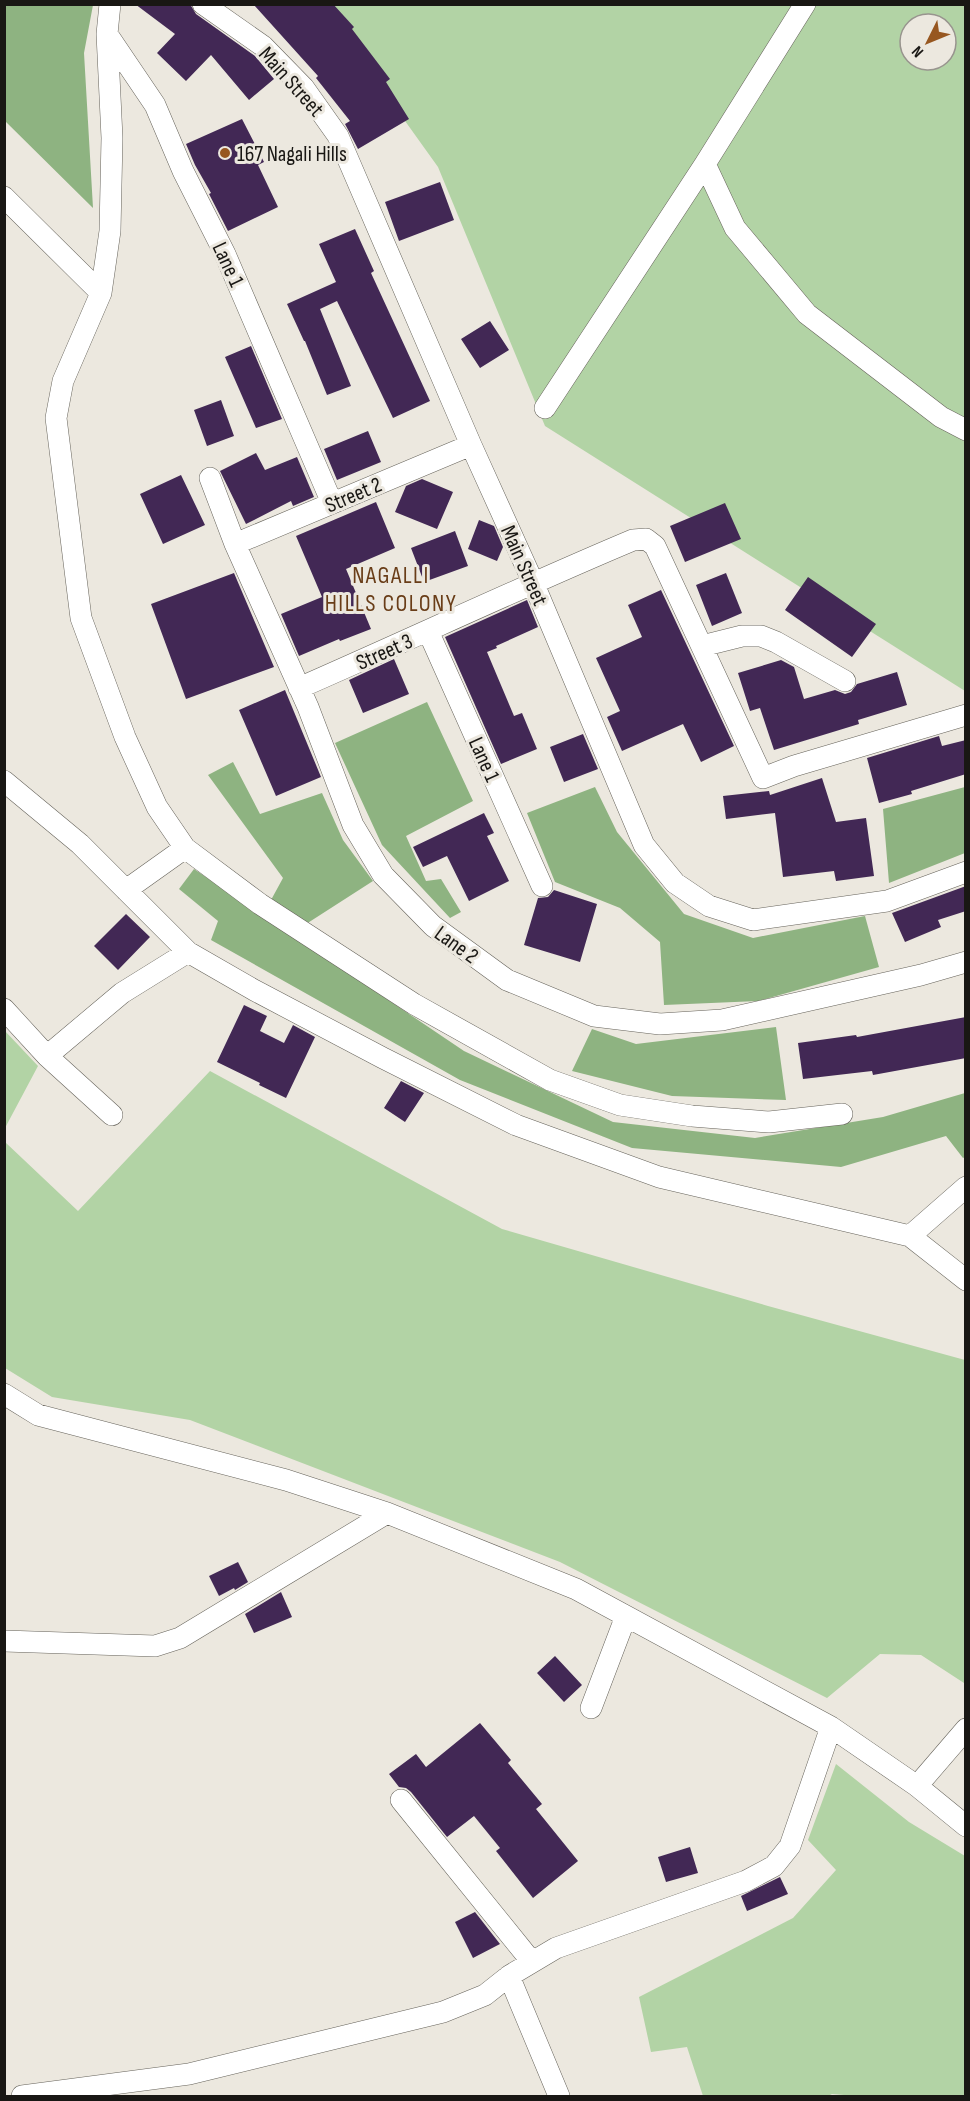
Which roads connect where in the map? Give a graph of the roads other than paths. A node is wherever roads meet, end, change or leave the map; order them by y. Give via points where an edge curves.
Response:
1 (110, 4) edge
2 (203, 4) edge
3 (805, 4) edge
4 (107, 34) junction
5 (705, 164) junction
6 (4, 197) edge
7 (101, 293) junction
8 (545, 408) dead end
9 (966, 430) edge
10 (471, 445) junction
11 (210, 478) dead end
12 (332, 503) junction
13 (236, 543) junction
14 (533, 582) junction
15 (428, 631) junction
16 (702, 646) junction
17 (845, 681) dead end
18 (299, 688) junction
19 (966, 715) edge
20 (4, 781) edge
21 (185, 848) junction
22 (966, 872) edge
23 (542, 886) dead end
24 (126, 891) junction
25 (188, 952) junction
26 (966, 962) edge
27 (4, 1009) edge
28 (46, 1056) junction
29 (842, 1114) dead end
30 (112, 1115) dead end
31 (966, 1187) edge
32 (910, 1236) junction
33 (966, 1280) edge
34 (4, 1394) edge
35 (387, 1513) junction
36 (626, 1616) junction
37 (4, 1641) edge
38 (591, 1708) dead end
39 (831, 1727) junction
40 (966, 1729) edge
41 (917, 1786) junction
42 (401, 1800) dead end
43 (966, 1826) edge
44 (532, 1962) junction
45 (509, 1976) junction
46 (22, 2097) edge
47 (559, 2097) edge

1 - 4 street
2 - 10 street, Main Street via 263,46 304,88 338,136
3 - 5 street
4 - 7 street via 112,138 110,231
4 - 12 street, Lane 1 via 155,105 225,254
5 - 8 street
5 - 9 street via 735,228 807,314 941,417
6 - 7 street
7 - 21 street via 63,381 56,418 81,618 125,737 157,807
10 - 12 street, Street 2
10 - 14 street, Main Street
11 - 13 street, Lane 2
12 - 13 street, Street 2
13 - 18 street, Lane 2
14 - 15 street, Street 3
14 - 16 street, Street 3 via 633,540 646,539 655,546
14 - 22 street, Main Street via 644,845 675,883 709,906 753,920 887,901
15 - 18 street, Street 3
15 - 23 street, Lane 1
16 - 17 street via 742,636 761,636
16 - 19 street via 763,778
18 - 26 street, Lane 2 via 353,825 383,875 433,927 507,980 594,1016 660,1024 722,1020
20 - 24 street via 80,844
21 - 24 street
21 - 29 street via 260,904 404,997 550,1080 620,1105 692,1116 769,1122
24 - 25 street
25 - 28 street via 122,993
25 - 32 street via 383,1059 516,1125 659,1177
27 - 28 street
28 - 30 street
31 - 32 street
32 - 33 street
34 - 35 street via 38,1415 286,1480
35 - 36 street via 576,1589
35 - 37 street via 180,1638 155,1646
36 - 38 street
36 - 39 street
39 - 41 street
39 - 44 street via 790,1846 774,1866 746,1881 556,1948
40 - 41 street
41 - 43 street
42 - 44 street
44 - 45 street
45 - 46 street via 485,1995 443,2013 189,2074
45 - 47 street

